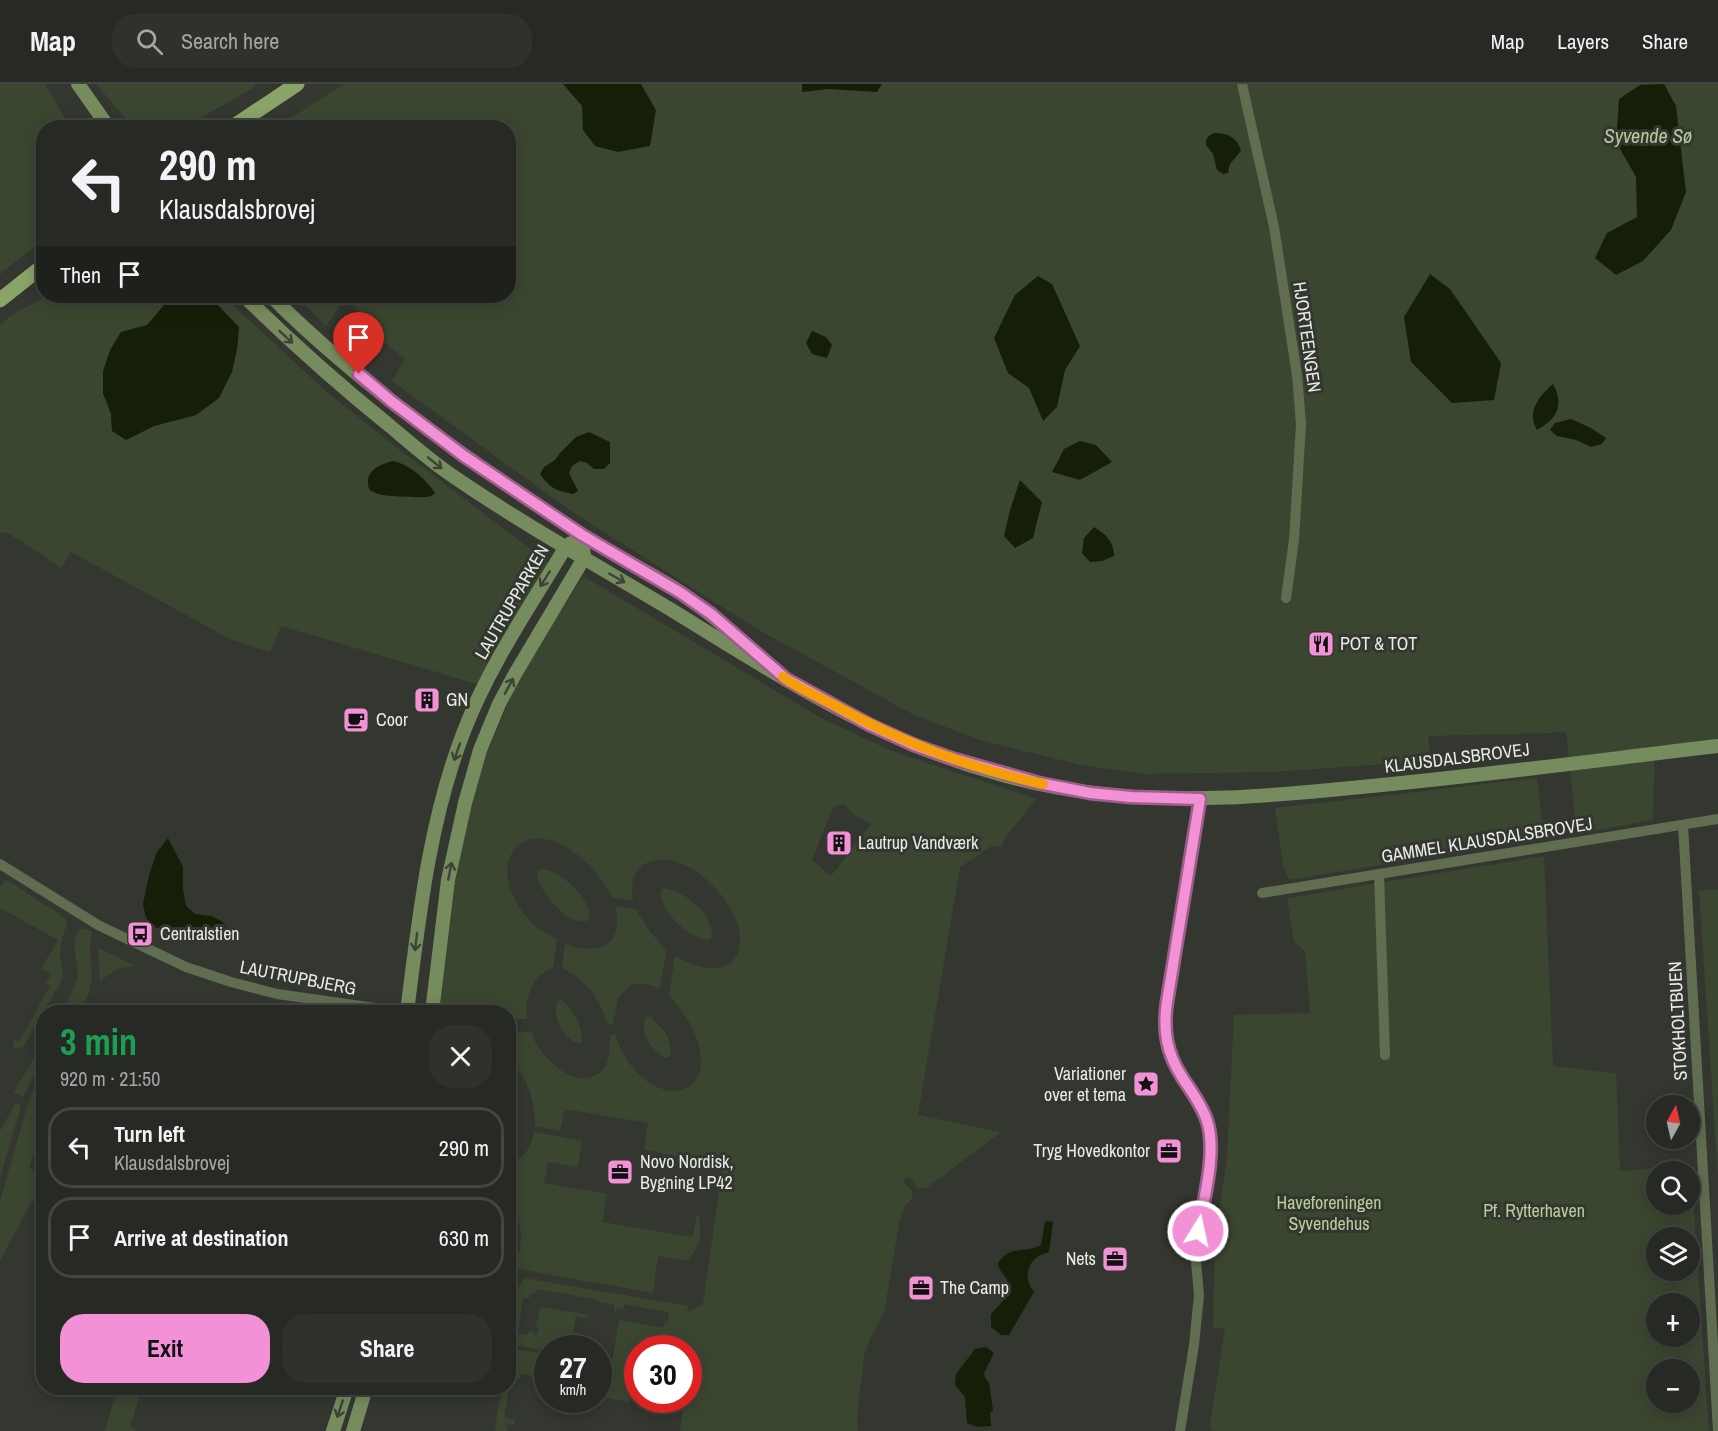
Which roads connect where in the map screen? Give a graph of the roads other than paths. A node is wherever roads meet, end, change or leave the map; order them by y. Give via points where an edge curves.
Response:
1 (78, 84) edge
2 (297, 84) edge
3 (1242, 84) edge
4 (103, 120) edge
5 (243, 120) edge
6 (36, 271) edge
7 (0, 300) edge
8 (251, 303) edge
9 (278, 303) edge
10 (582, 535) junction
11 (565, 548) junction
12 (584, 558) junction
13 (1286, 598) dead end
14 (786, 679) junction
15 (1718, 746) edge
16 (1200, 799) junction
17 (1718, 819) edge
18 (1683, 825) junction
19 (0, 864) edge
20 (1378, 874) junction
21 (1262, 893) dead end
22 (355, 1005) edge
23 (406, 1005) edge
24 (433, 1005) edge
25 (1385, 1055) dead end
26 (345, 1395) edge
27 (364, 1395) edge
28 (1717, 1416) edge
29 (333, 1431) edge
30 (353, 1431) edge
31 (1180, 1431) edge
32 (1718, 1431) edge

1 - 4 street
2 - 5 main road
3 - 13 street, HJORTEENGEN via 1274,227 1297,375 1301,424
6 - 7 main road
8 -> 11 street, KLAUSDALSBROVEJ via 329,376 443,470
9 - 10 street, KLAUSDALSBROVEJ via 391,401 464,456
10 - 11 street, LAUTRUPPARKEN
10 - 12 street
10 - 14 street, KLAUSDALSBROVEJ via 696,603
11 - 12 street, KLAUSDALSBROVEJ
11 -> 23 street, LAUTRUPPARKEN via 508,640 460,742 438,816 422,892
12 -> 14 street, KLAUSDALSBROVEJ
24 -> 12 street via 448,880 480,750 515,674
14 - 16 street, KLAUSDALSBROVEJ via 914,745 982,768 1090,793
15 - 16 street, KLAUSDALSBROVEJ via 1398,784
16 - 31 street via 1165,1024 1179,1074 1201,1106 1211,1138 1195,1251 1199,1294 1194,1345
17 - 18 street, GAMMEL KLAUSDALSBROVEJ
18 - 20 street, GAMMEL KLAUSDALSBROVEJ
18 - 28 street, STOKHOLTBUEN
19 - 22 street, LAUTRUPBJERG via 88,920 186,967 277,994
20 - 21 street, GAMMEL KLAUSDALSBROVEJ
20 - 25 street
26 -> 29 street
27 - 30 street
28 - 32 street, STOKHOLTBUEN

